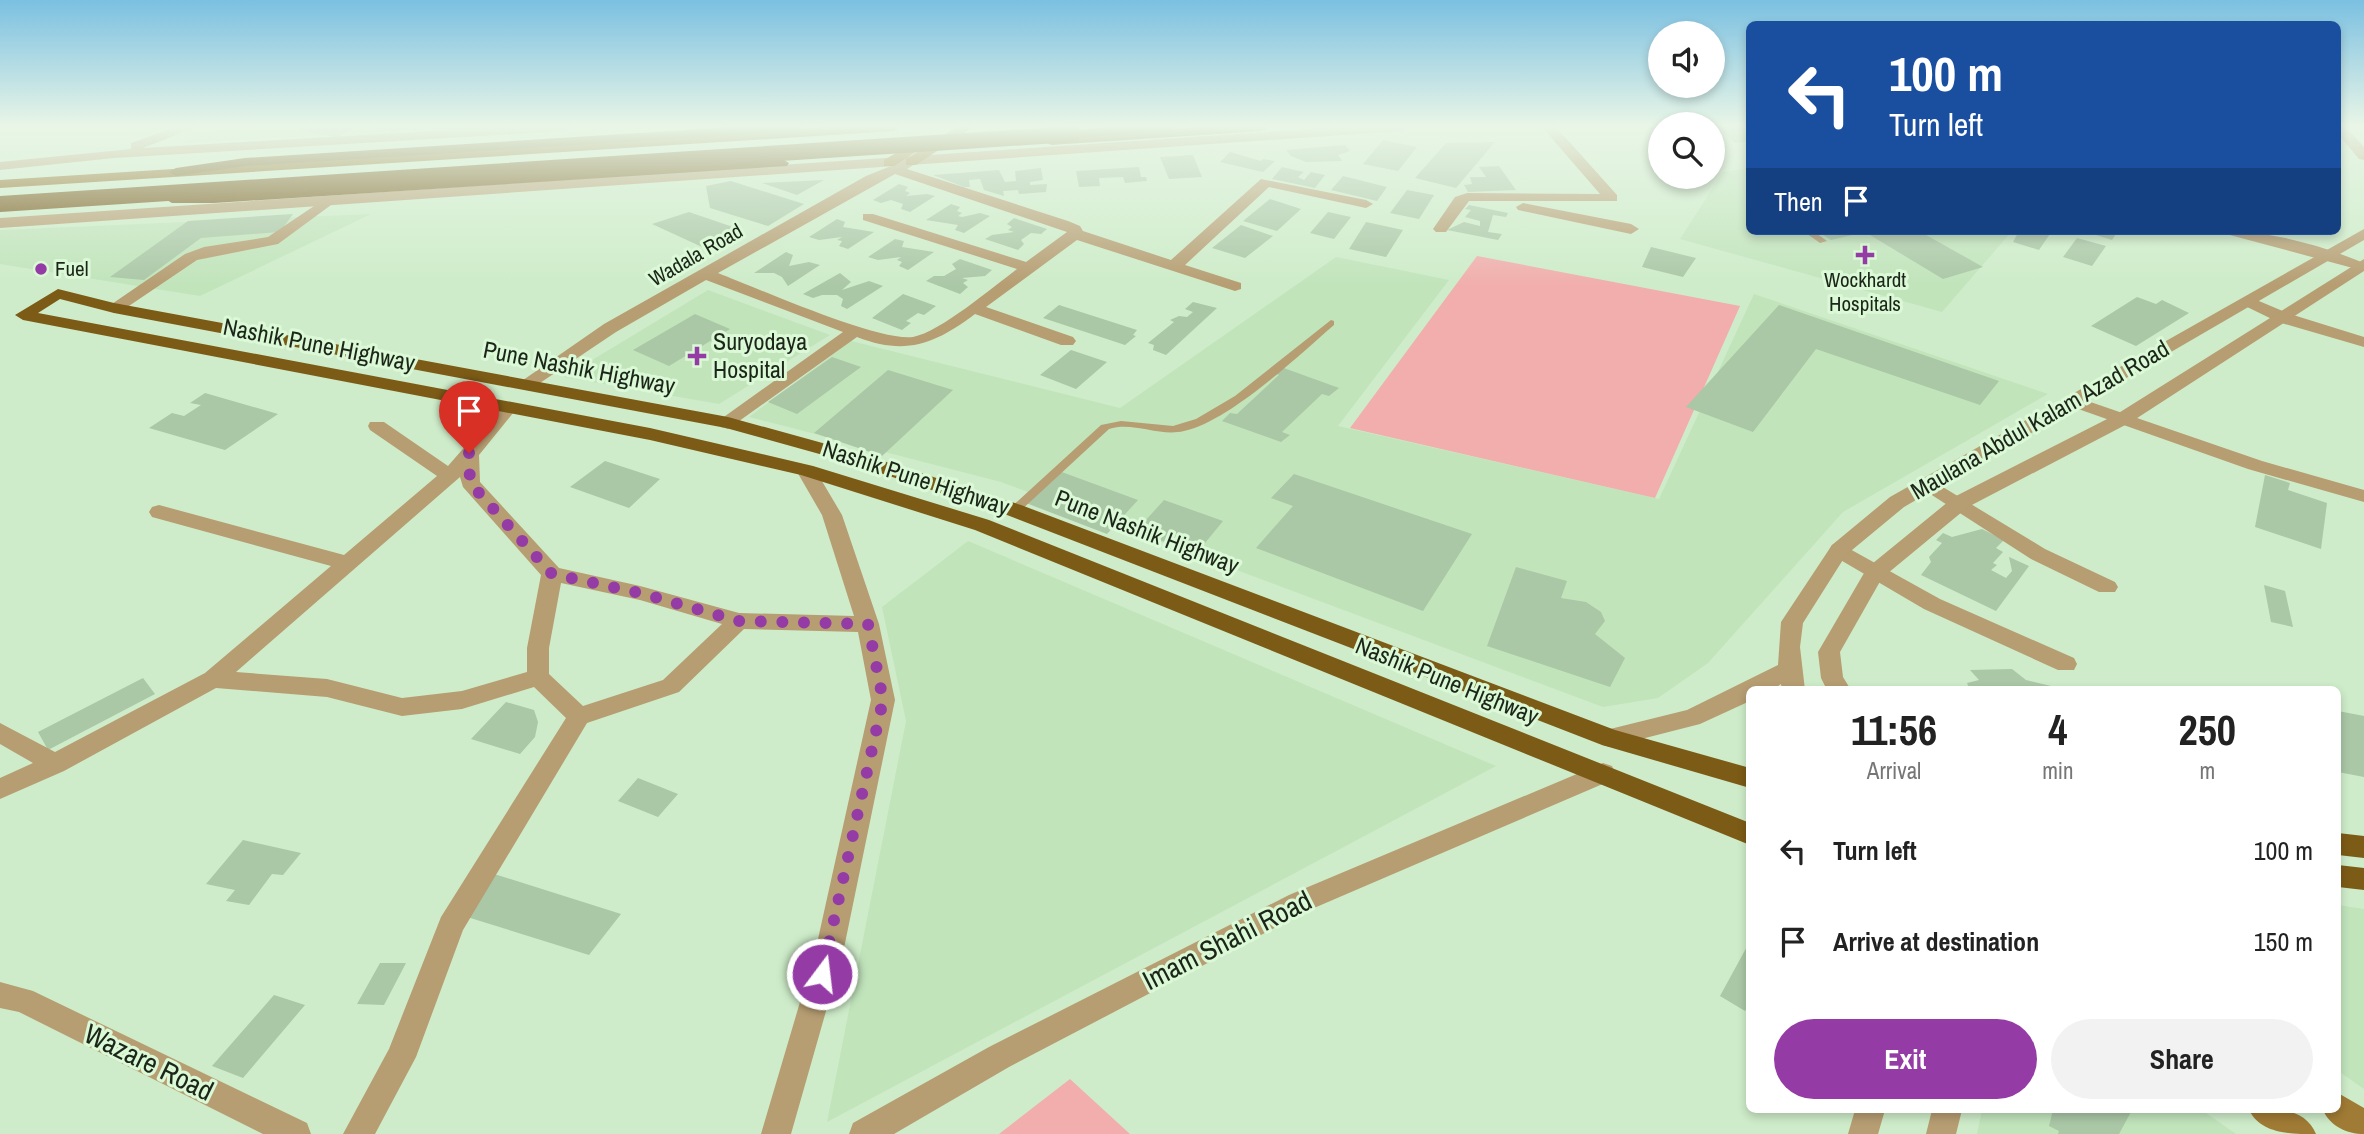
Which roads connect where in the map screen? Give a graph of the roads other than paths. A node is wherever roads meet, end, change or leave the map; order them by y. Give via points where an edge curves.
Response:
1 (60, 180) edge
2 (206, 180) edge
3 (369, 180) edge
4 (479, 180) edge
5 (515, 180) edge
6 (673, 180) edge
7 (869, 180) edge
8 (933, 180) edge
9 (1596, 180) edge
10 (0, 184) edge
11 (0, 192) edge
12 (1476, 197) junction
13 (152, 198) junction
14 (326, 202) junction
15 (0, 204) edge
16 (1366, 204) dead end
17 (0, 209) edge
18 (868, 217) dead end
19 (0, 223) edge
20 (1441, 229) dead end
21 (1631, 229) dead end
22 (1074, 234) junction
23 (2364, 234) edge
24 (1813, 235) edge
25 (2248, 235) edge
26 (1823, 241) dead end
27 (2331, 255) junction
28 (2362, 265) edge
29 (1174, 266) junction
30 (1029, 268) junction
31 (706, 274) junction
32 (1235, 286) dead end
33 (2247, 301) junction
34 (114, 308) junction
35 (973, 308) junction
36 (23, 315) joint
37 (2284, 318) junction
38 (1331, 323) dead end
39 (855, 331) junction
40 (1067, 341) dead end
41 (2364, 342) edge
42 (525, 385) junction
43 (2073, 401) junction
44 (508, 408) junction
45 (2124, 418) junction
46 (728, 423) junction
47 (376, 426) dead end
48 (469, 453) junction
49 (806, 470) junction
50 (450, 477) junction
51 (1928, 484) junction
52 (2364, 496) edge
53 (1961, 502) junction
54 (1014, 510) junction
55 (159, 512) dead end
56 (1839, 550) junction
57 (349, 564) junction
58 (1874, 573) junction
59 (552, 574) junction
60 (2107, 587) dead end
61 (739, 621) junction
62 (868, 624) junction
63 (2066, 664) dead end
64 (538, 677) junction
65 (213, 679) junction
66 (1792, 679) edge
67 (1766, 686) edge
68 (1837, 686) edge
69 (1746, 692) edge
70 (579, 716) junction
71 (0, 732) edge
72 (1610, 738) junction
73 (55, 764) junction
74 (1603, 773) junction
75 (1746, 777) edge
76 (0, 789) edge
77 (1746, 832) edge
78 (2341, 844) edge
79 (2364, 847) edge
80 (2341, 876) edge
81 (2364, 879) edge
82 (0, 995) edge
83 (2341, 1110) edge
84 (1869, 1113) edge
85 (1946, 1113) edge
86 (2269, 1113) edge
87 (2364, 1126) edge
88 (296, 1134) edge
89 (358, 1134) edge
90 (776, 1134) edge
91 (864, 1134) edge
92 (1863, 1134) edge
93 (1941, 1134) edge
94 (2301, 1134) edge

1 - 10 main road
2 - 11 highway
3 - 15 highway, bridge
4 - 13 main road
5 - 13 highway, bridge via 214,199
6 - 14 street
7 - 31 street, Wadala Road
8 - 22 street via 1063,224 1075,229
9 - 12 street via 1612,198
12 - 20 street via 1460,200
12 - 21 street
13 - 17 main road
14 - 19 street
14 - 34 street via 273,241 191,257
16 - 29 street via 1266,182
18 - 30 street
22 - 29 street
22 - 30 street
23 - 27 street, Maulana Abdul Kalam Azad Road
24 - 26 lane
25 - 27 street
27 - 28 street
27 - 33 street, Maulana Abdul Kalam Azad Road
28 - 37 street
29 - 32 street
30 - 35 street
31 - 39 street
31 - 42 street, Wadala Road via 610,328
33 - 37 street
33 - 43 street, Maulana Abdul Kalam Azad Road
34 - 36 highway, Pune Nashik Highway via 58,294
34 - 42 highway, Pune Nashik Highway
35 - 39 street via 916,342 888,342
35 - 40 street
36 - 44 highway, Nashik Pune Highway
37 - 41 street
37 - 45 street
38 - 54 lane via 1208,420 1169,432 1120,422 1105,426
39 - 46 street
42 - 46 highway, Pune Nashik Highway
43 - 45 street
43 - 51 street, Maulana Abdul Kalam Azad Road
44 - 48 street
44 - 49 highway, Nashik Pune Highway
45 - 52 street via 2255,465
45 - 53 street
46 - 54 highway, Pune Nashik Highway
47 - 50 street
48 - 50 street
48 - 59 street via 470,483
49 - 62 street via 832,515
49 - 74 highway, Nashik Pune Highway via 982,525
50 - 57 street
51 - 53 street
51 - 56 street, Maulana Abdul Kalam Azad Road via 1897,502
53 - 58 street
53 - 60 street via 2038,554
54 - 72 highway, Pune Nashik Highway
55 - 57 street
56 - 58 street
56 - 66 street, Maulana Abdul Kalam Azad Road via 1792,622
57 - 65 street
58 - 63 street
58 - 68 street via 1829,652
59 - 61 street
59 - 64 street via 538,649
61 - 62 street
61 - 70 street via 671,686
62 - 90 street via 883,700 830,948
64 - 65 street via 462,700 402,707 327,688
64 - 70 street
65 - 73 street
66 - 67 street, Maulana Abdul Kalam Azad Road
69 - 72 street, Maulana Abdul Kalam Azad Road via 1692,718
70 - 89 street via 451,925 401,1056
71 - 73 street
72 - 75 highway, Pune Nashik Highway
73 - 76 street
74 - 77 highway, Nashik Pune Highway
74 - 91 street, Imam Shahi Road via 1298,903 999,1057
78 - 79 highway
80 - 81 highway
82 - 88 street, Wazare Road via 23,1000
83 - 87 main road
84 - 92 street
85 - 93 street
86 - 94 main road

